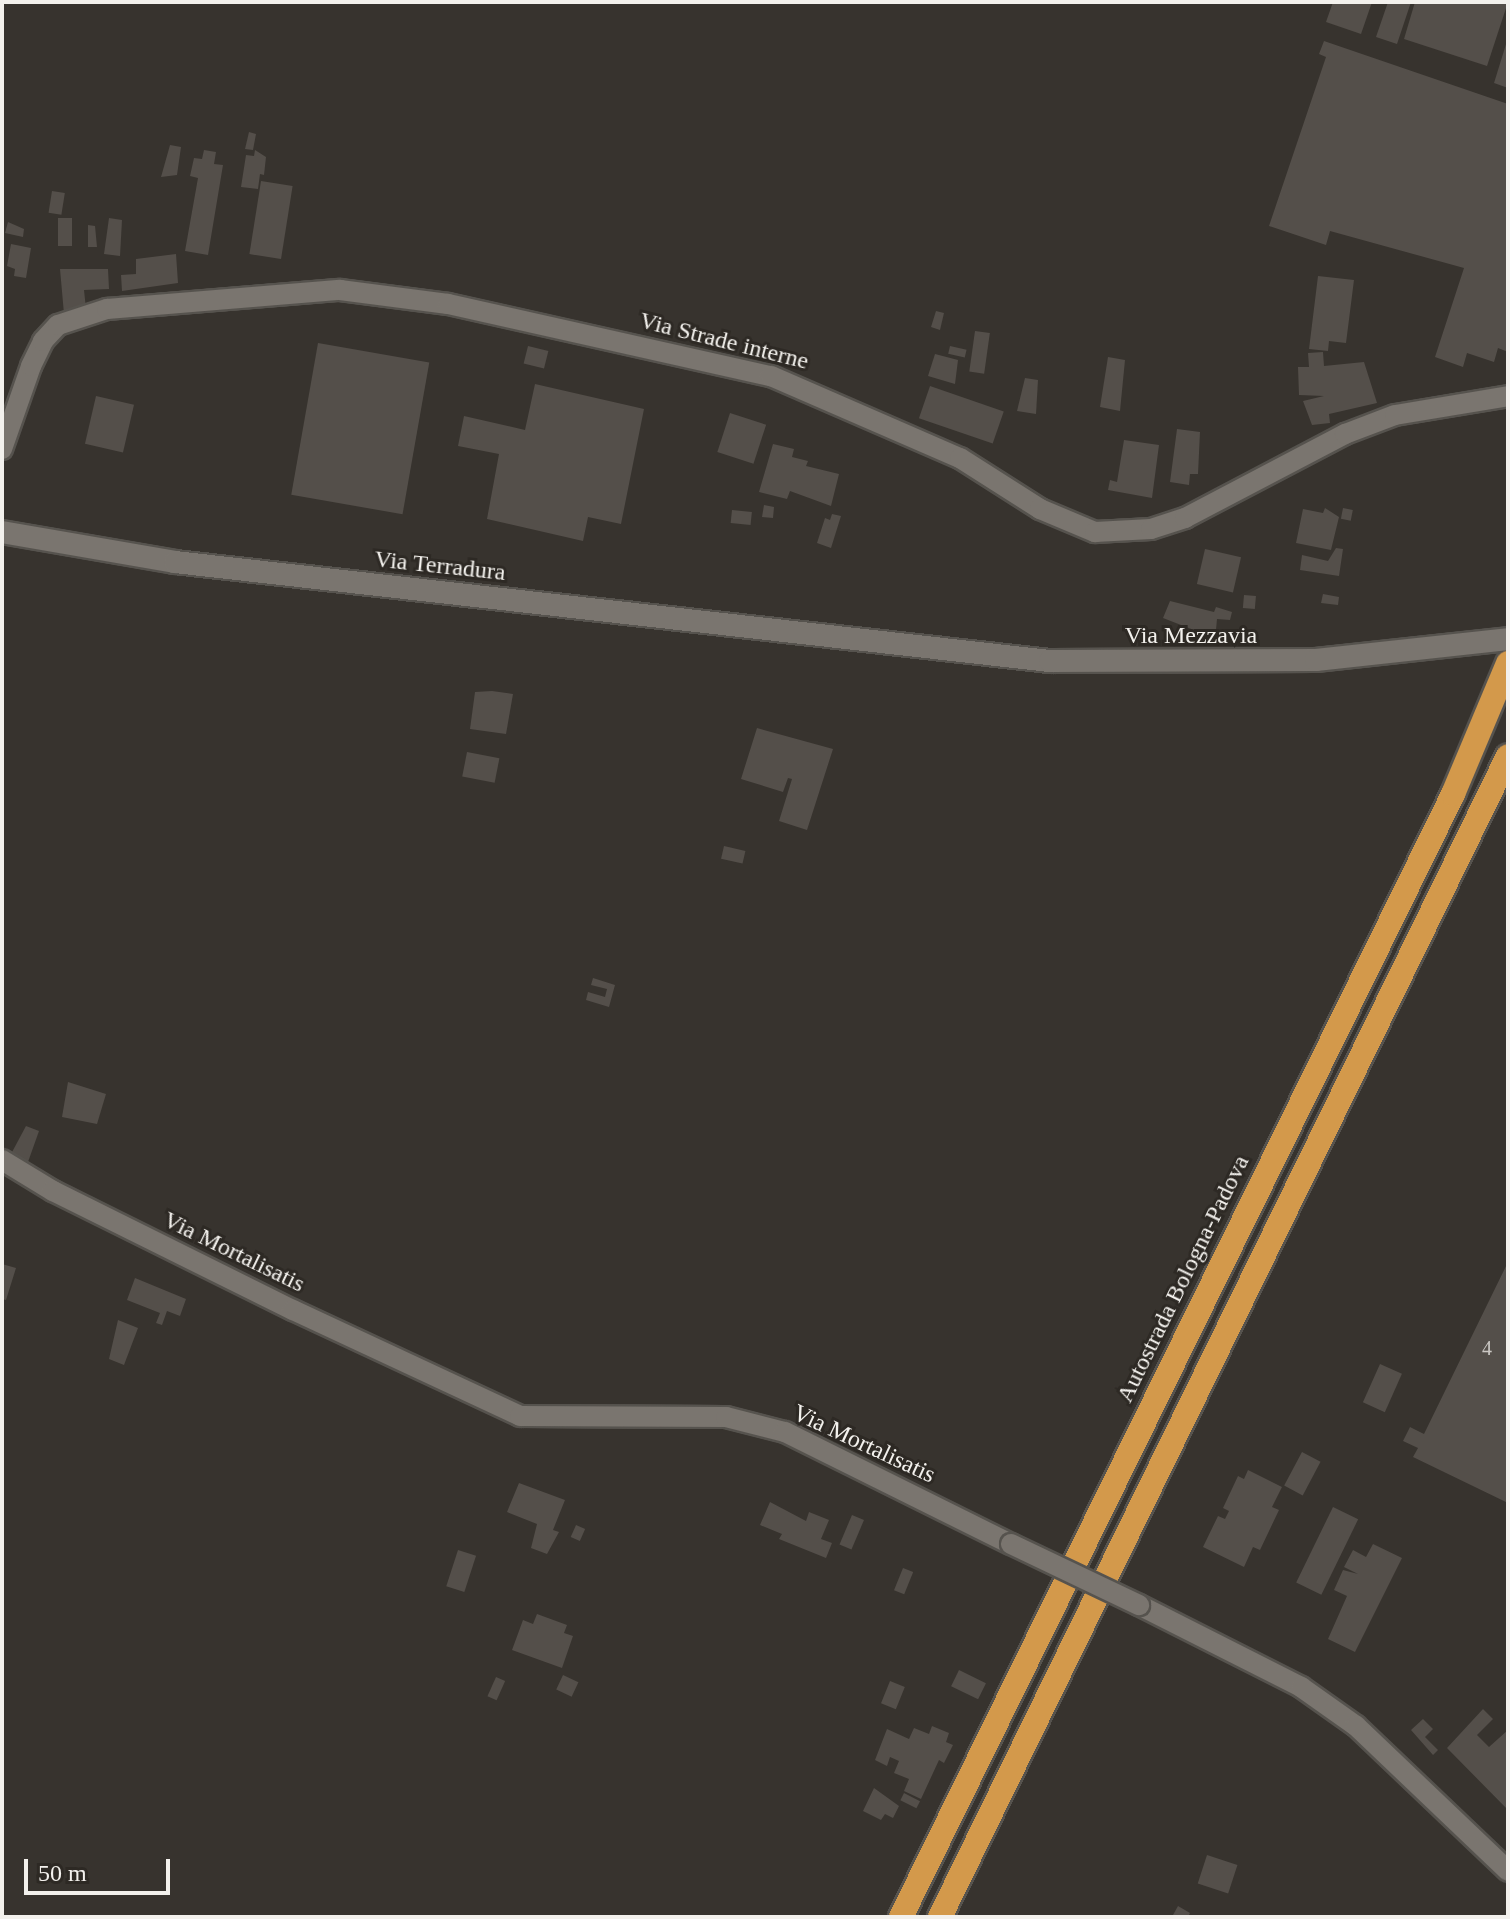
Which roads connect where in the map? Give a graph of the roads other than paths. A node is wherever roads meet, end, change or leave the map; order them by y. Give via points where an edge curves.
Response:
1 (1508, 396) edge
2 (2, 449) edge
3 (2, 532) edge
4 (1508, 639) edge
5 (874, 641) joint
6 (1508, 663) edge
7 (1508, 756) edge
8 (2, 1160) edge
9 (1508, 1871) edge
10 (901, 1917) edge
11 (940, 1917) edge

1 - 2 street, Via Strade interne via 1395,415 1345,434 1185,518 1151,529 1095,532 1040,509 960,458 771,376 448,304 340,290 107,309 58,325 31,366
3 - 5 main road, Via Terradura via 175,562
4 - 5 main road, Via Mezzavia via 1316,660 1166,664 1050,661
6 - 10 highway, Autostrada Bologna-Padova via 1453,794
7 - 11 highway
8 - 9 street, Via Mortalisatis, bridge via 53,1191 251,1289 520,1416 661,1413 726,1417 785,1432 1301,1687 1356,1726

